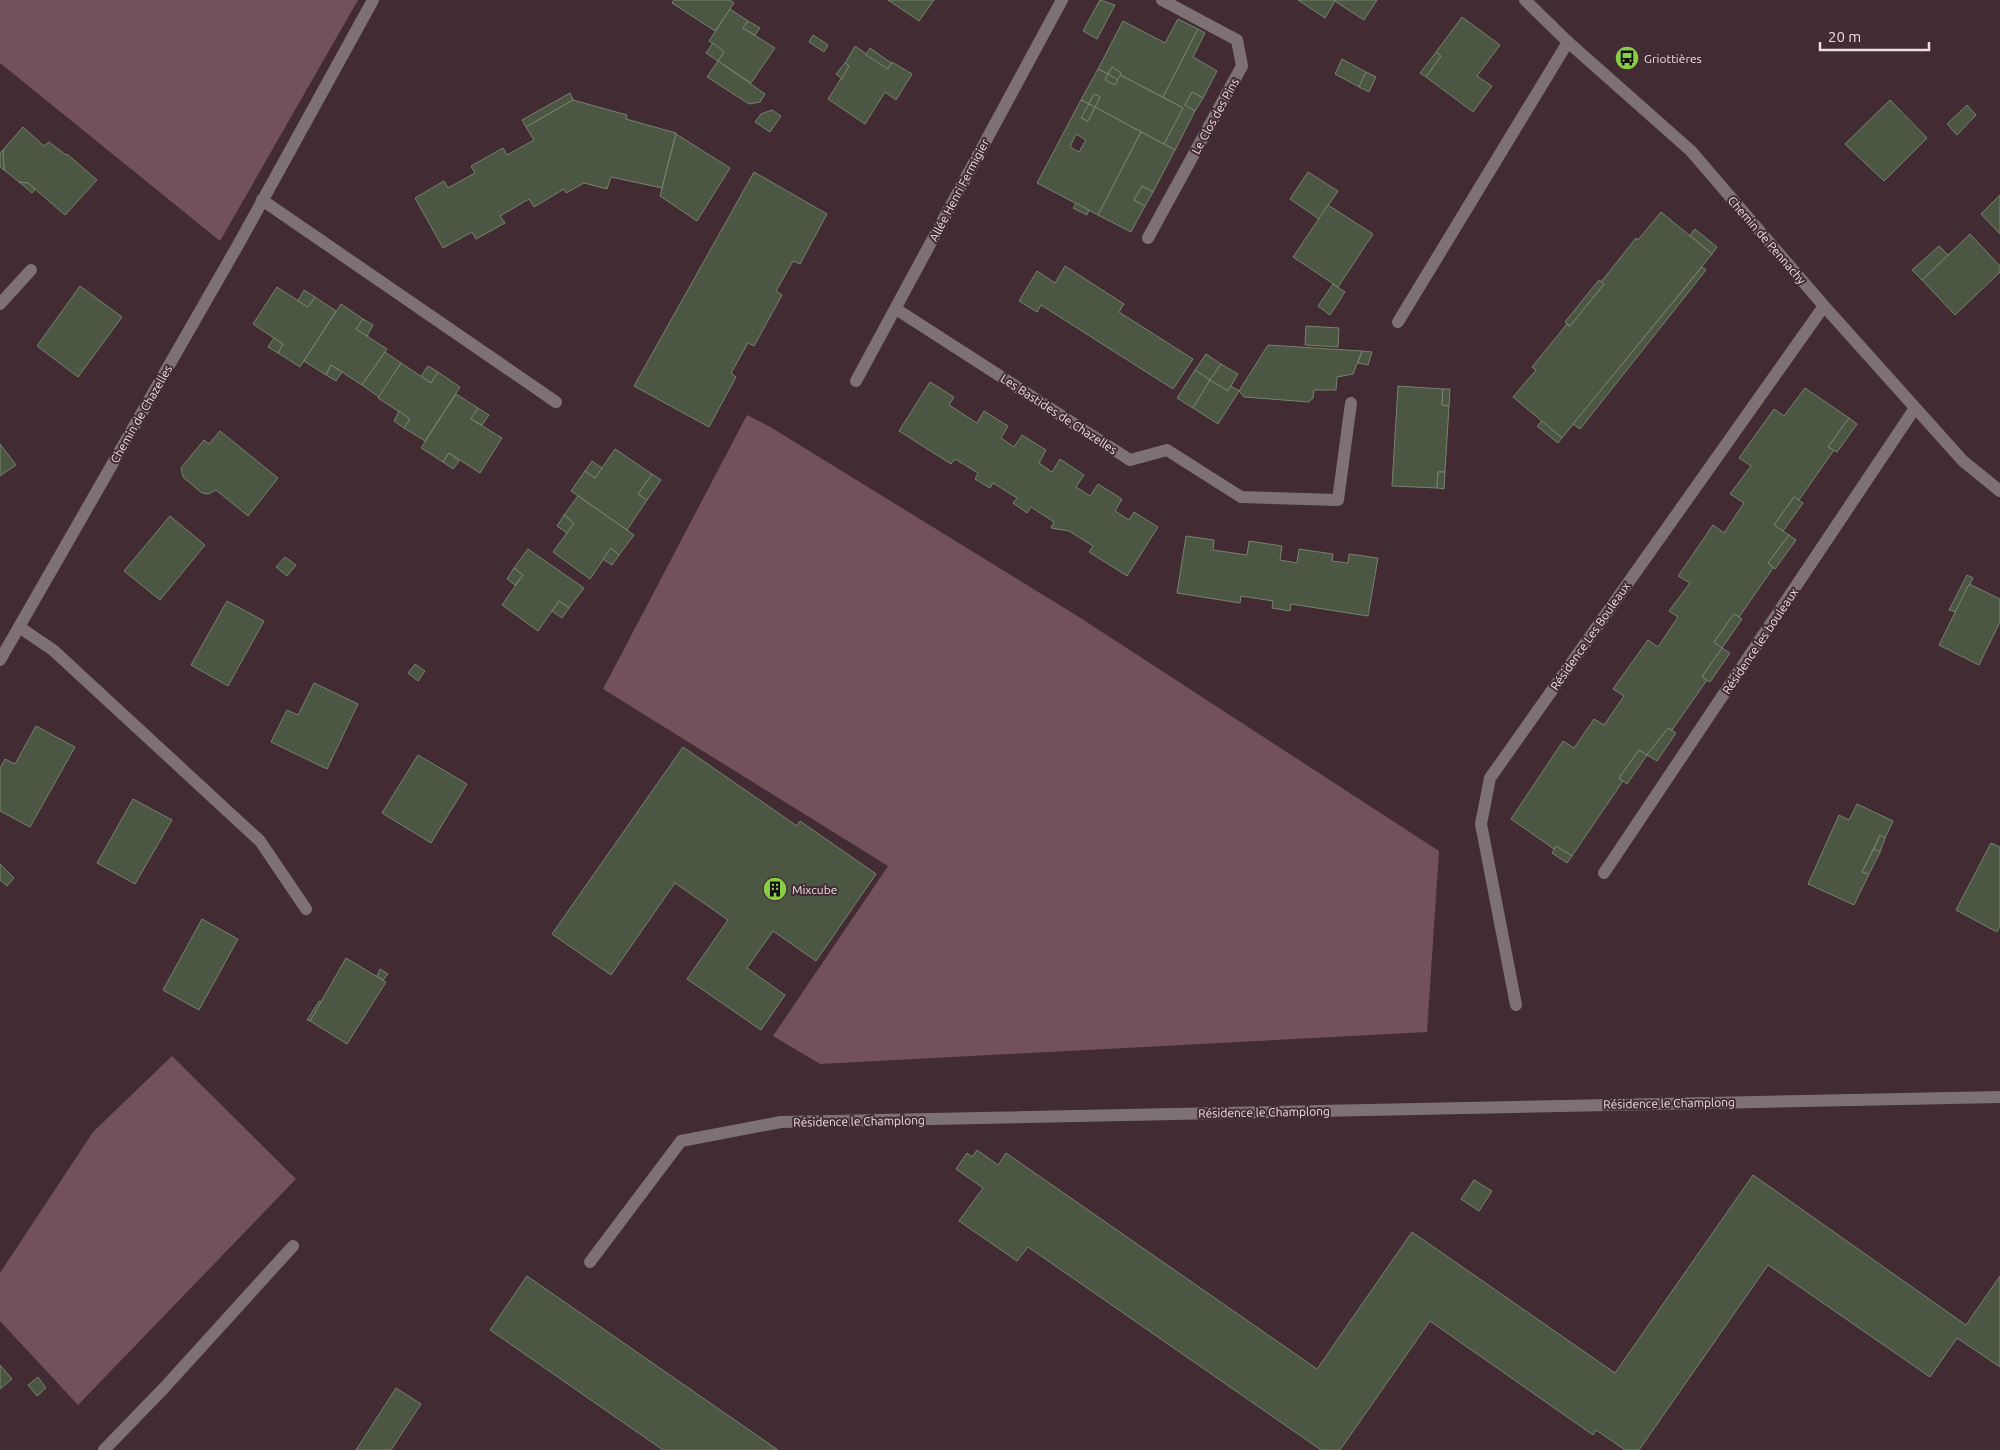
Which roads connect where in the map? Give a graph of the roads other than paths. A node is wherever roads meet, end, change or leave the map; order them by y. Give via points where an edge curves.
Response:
1 (373, 0) edge
2 (1062, 0) edge
3 (1162, 0) edge
4 (1524, 0) edge
5 (1568, 42) junction
6 (262, 200) junction
7 (1148, 238) dead end
8 (31, 270) dead end
9 (0, 304) edge
10 (1824, 306) junction
11 (896, 309) junction
12 (1398, 322) dead end
13 (856, 380) dead end
14 (556, 402) dead end
15 (1351, 404) dead end
16 (1915, 408) junction
17 (2000, 491) edge
18 (19, 627) junction
19 (0, 660) edge
20 (1604, 873) dead end
21 (306, 909) dead end
22 (1516, 1005) dead end
23 (2000, 1097) edge
24 (293, 1246) dead end
25 (590, 1262) dead end
26 (104, 1450) edge

1 - 6 street, Chemin de Chazelles
2 - 11 street, Allée Henri Fermigier
3 - 7 street, Le Clos des Pins via 1237,40 1242,66
4 - 5 street, Chemin de Pennachy
5 - 10 street, Chemin de Pennachy via 1691,151
5 - 12 street
6 - 14 street
6 - 18 street, Chemin de Chazelles
8 - 9 street
10 - 16 street, Chemin de Pennachy
10 - 22 street, Résidence Les Bouleaux via 1490,778 1481,824
11 - 13 street, Allée Henri Fermigier
11 - 15 street, Les Bastides de Chazelles via 1130,460 1167,450 1241,497 1338,500
16 - 17 street, Chemin de Pennachy via 1963,461
16 - 20 street, Résidence les bouleaux
18 - 19 street, Chemin de Chazelles
18 - 21 street via 52,650 260,841
23 - 25 street, Résidence le Champlong via 782,1122 682,1141
24 - 26 street

